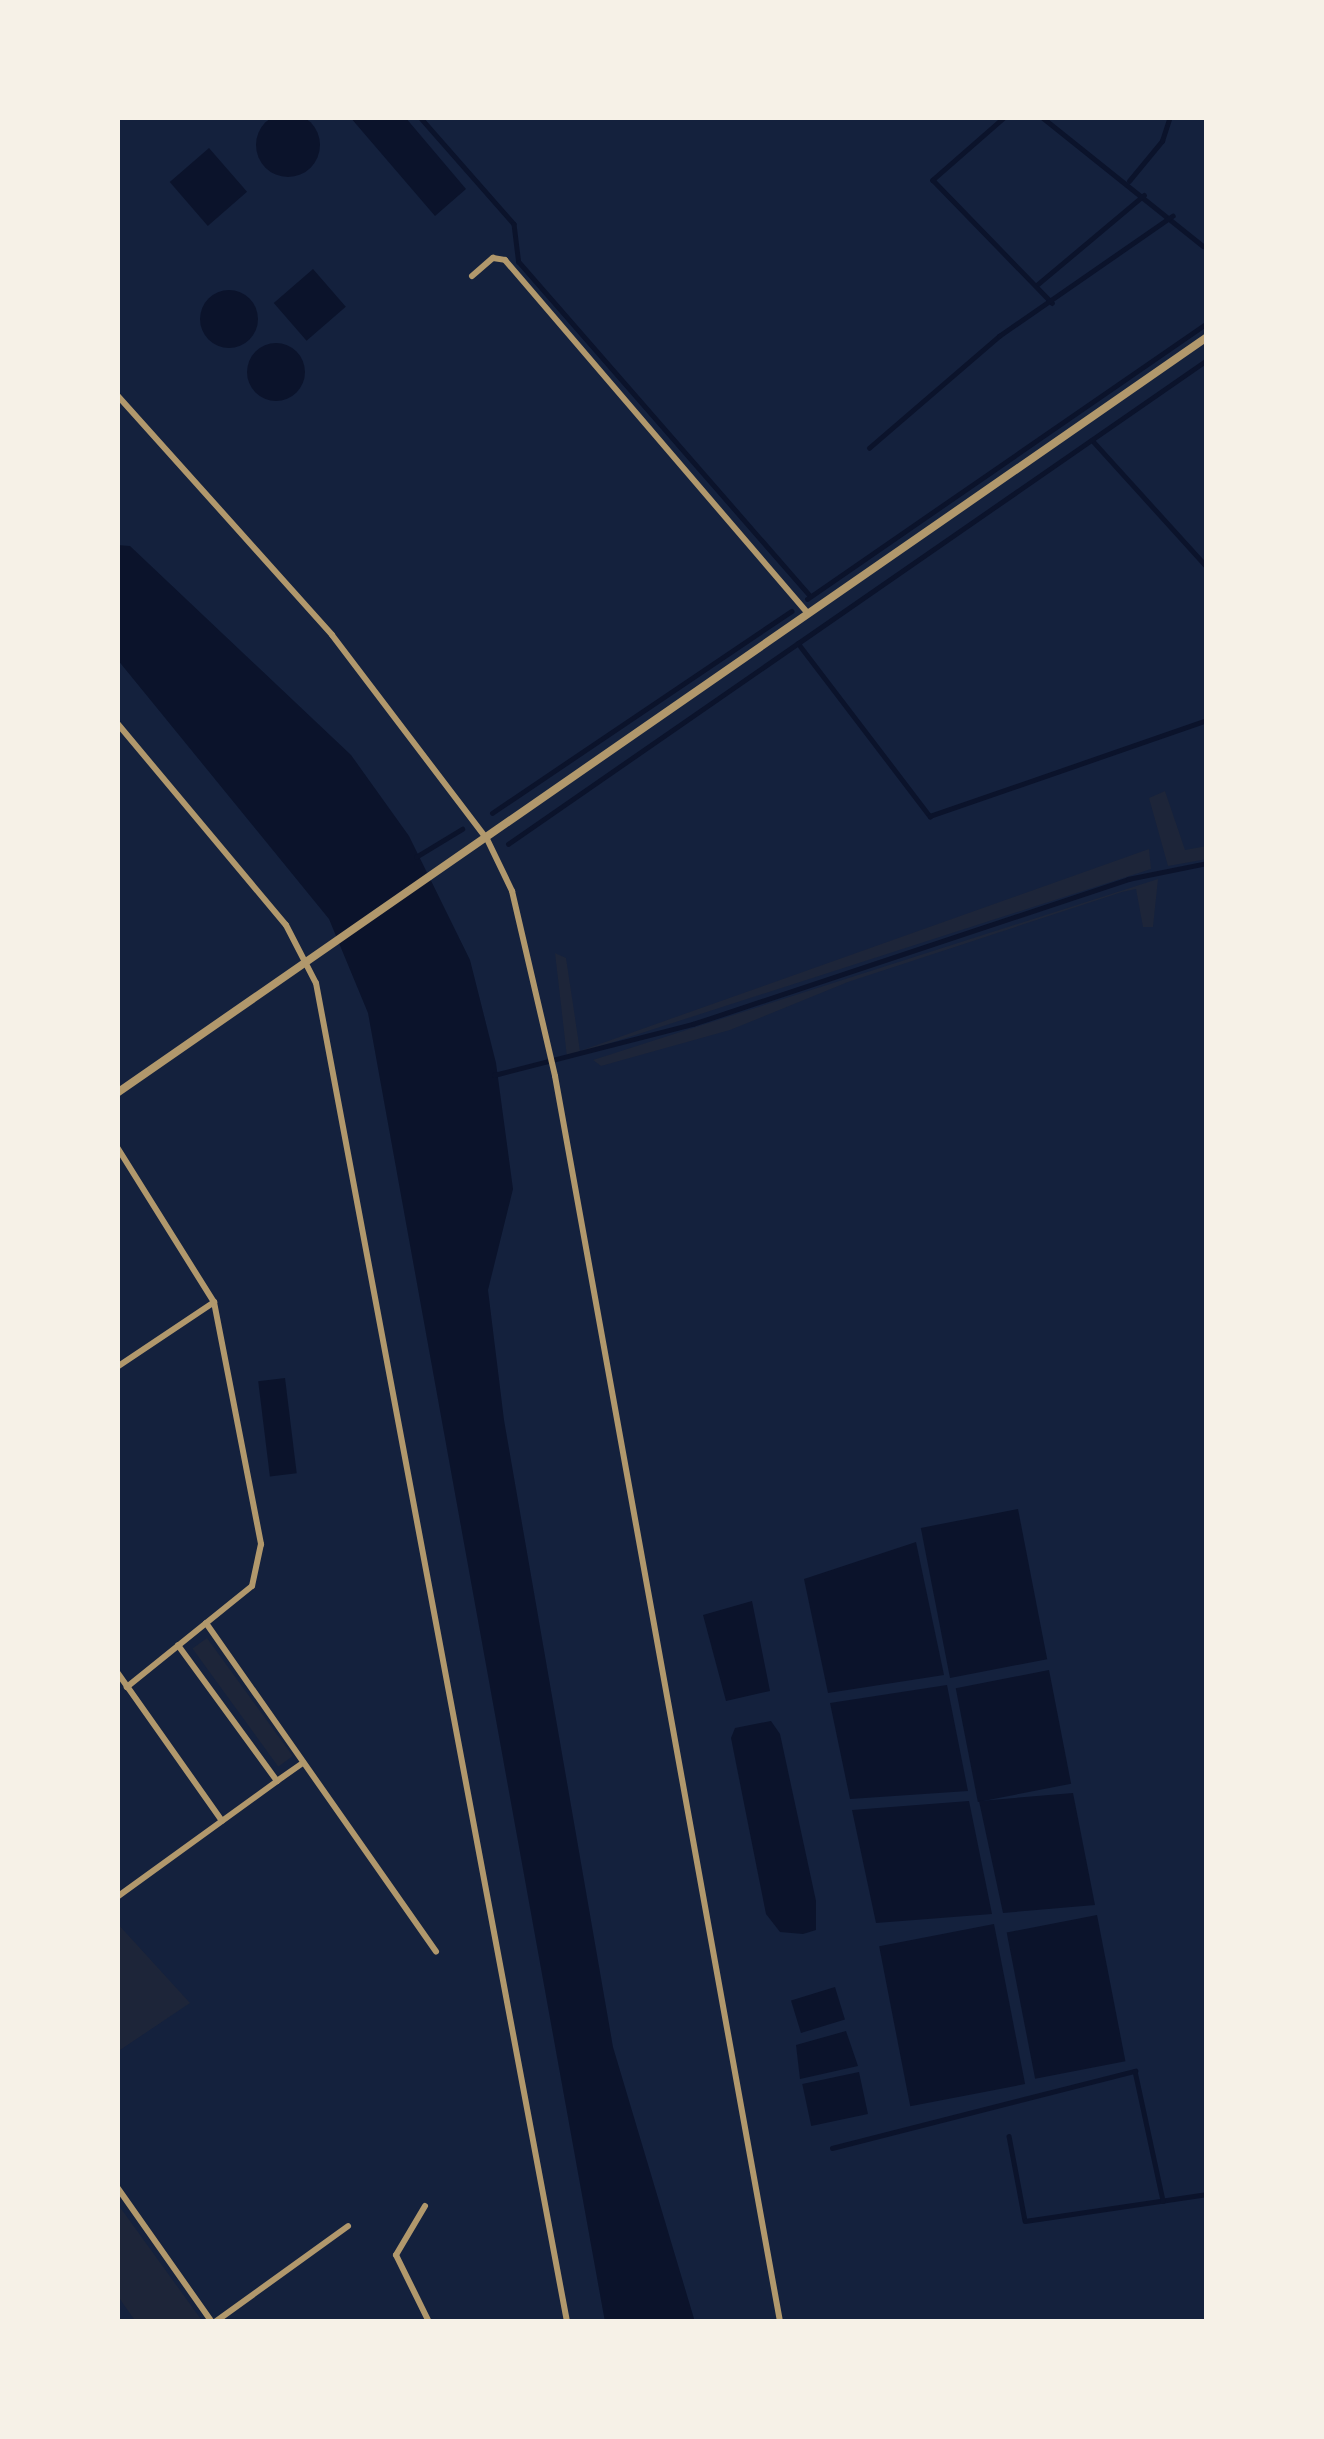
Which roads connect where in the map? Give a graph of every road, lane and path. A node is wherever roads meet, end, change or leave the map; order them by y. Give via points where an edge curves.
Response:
1 (472, 276) dead end
2 (1207, 337) edge
3 (117, 395) edge
4 (808, 613) junction
5 (117, 723) edge
6 (487, 838) junction
7 (308, 962) junction
8 (117, 1094) edge
9 (117, 1147) edge
10 (214, 1302) junction
11 (117, 1367) edge
12 (206, 1623) junction
13 (178, 1646) junction
14 (117, 1672) edge
15 (127, 1687) junction
16 (303, 1762) junction
17 (277, 1781) junction
18 (223, 1822) junction
19 (117, 1897) edge
20 (436, 1952) dead end
21 (117, 2186) edge
22 (425, 2206) dead end
23 (348, 2225) dead end
24 (213, 2322) edge
25 (429, 2322) edge
26 (567, 2322) edge
27 (779, 2322) edge

1 - 4 street via 493,258 505,260
2 - 4 street
3 - 6 street via 332,635
4 - 6 street
5 - 7 street
6 - 7 street
6 - 27 street via 515,902 555,1076
7 - 8 street
7 - 26 street via 369,1238
9 - 10 street
10 - 11 street
10 - 12 street via 261,1544 252,1586
12 - 13 street
12 - 16 street
13 - 15 street
13 - 17 street
14 - 15 street
15 - 18 street
16 - 17 street
16 - 20 street
17 - 18 street
18 - 19 street
21 - 24 street
22 - 25 street via 395,2255
23 - 24 street

